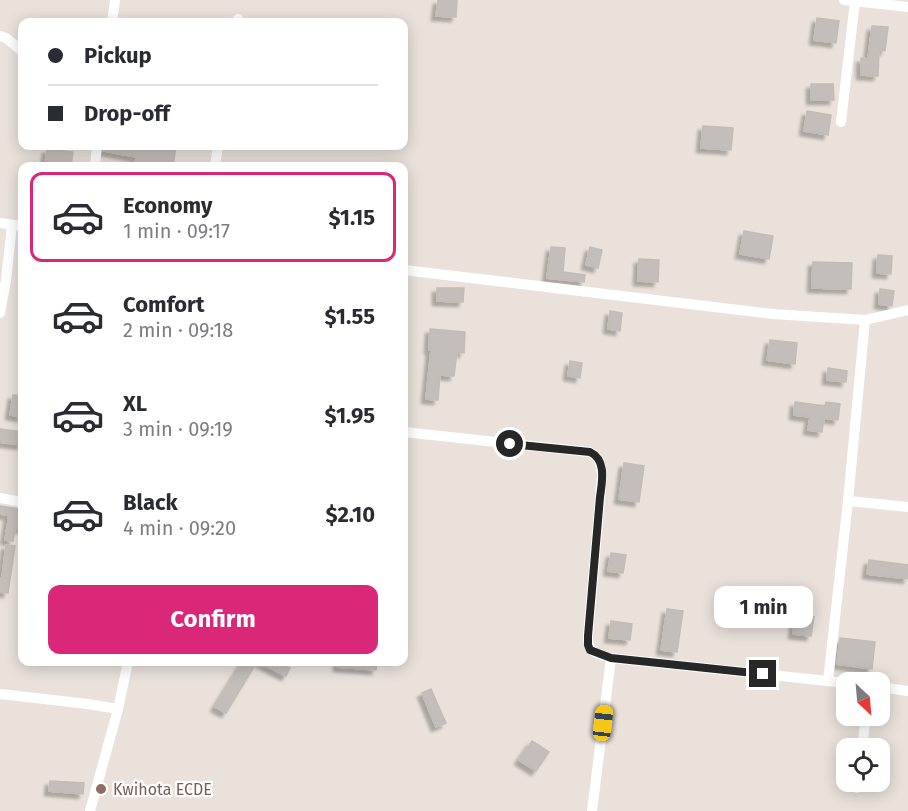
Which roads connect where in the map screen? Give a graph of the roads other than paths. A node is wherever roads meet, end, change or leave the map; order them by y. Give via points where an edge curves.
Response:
1 (115, 0) edge
2 (844, 0) edge
3 (855, 1) edge
4 (908, 7) edge
5 (113, 18) edge
6 (0, 36) edge
7 (18, 48) edge
8 (841, 122) dead end
9 (0, 223) edge
10 (17, 225) edge
11 (408, 270) edge
12 (908, 310) edge
13 (0, 313) edge
14 (865, 320) junction
15 (408, 432) edge
16 (0, 498) edge
17 (18, 501) edge
18 (849, 501) junction
19 (908, 507) edge
20 (611, 658) junction
21 (127, 666) edge
22 (828, 681) junction
23 (836, 682) edge
24 (890, 689) edge
25 (908, 691) edge
26 (0, 694) edge
27 (118, 709) junction
28 (90, 811) edge
29 (592, 811) edge

1 - 5 street
2 - 3 street
3 - 4 street
3 - 8 street
6 - 7 street
9 - 10 street
10 - 13 street
11 - 14 street via 773,314
12 - 14 street
14 - 18 street
15 - 20 street via 595,455 602,475 588,645 590,650
16 - 17 street
18 - 19 street
18 - 22 street
20 - 22 street
20 - 29 street
21 - 27 street
22 - 23 street
24 - 25 street
26 - 27 street
27 - 28 street

